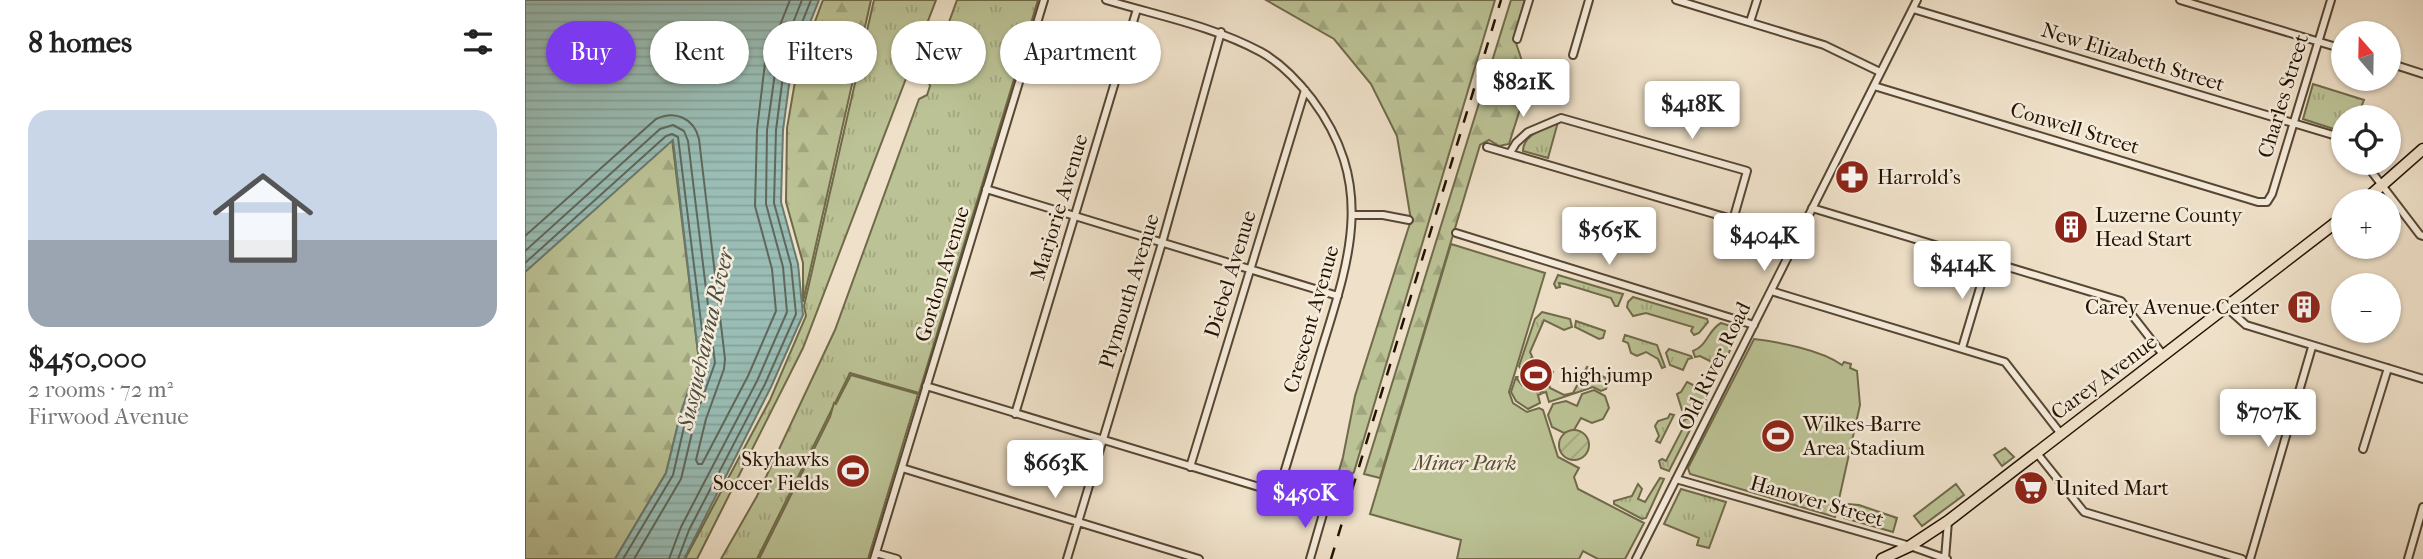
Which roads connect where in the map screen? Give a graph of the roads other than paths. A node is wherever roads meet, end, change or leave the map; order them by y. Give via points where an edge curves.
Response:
1 (1044, 0) edge
2 (1106, 0) edge
3 (1529, 0) edge
4 (1589, 0) edge
5 (1676, 0) edge
6 (1757, 0) edge
7 (1917, 0) edge
8 (2180, 0) edge
9 (2209, 0) edge
10 (2331, 0) edge
11 (2206, 8) junction
12 (1137, 9) junction
13 (1913, 9) junction
14 (1750, 22) junction
15 (1221, 32) junction
16 (1517, 39) dead end
17 (2318, 41) junction
18 (2331, 45) edge
19 (1573, 55) dead end
20 (2401, 67) edge
21 (1880, 72) junction
22 (2423, 74) edge
23 (1874, 86) junction
24 (1305, 90) junction
25 (2294, 124) junction
26 (2331, 135) edge
27 (1487, 147) dead end
28 (2423, 149) edge
29 (1510, 153) junction
30 (2374, 175) edge
31 (2383, 187) junction
32 (986, 188) junction
33 (2380, 189) edge
34 (2267, 202) joint
35 (1812, 208) junction
36 (1353, 215) junction
37 (1075, 216) junction
38 (1733, 219) junction
39 (1409, 220) dead end
40 (2331, 227) edge
41 (1456, 233) dead end
42 (2423, 236) edge
43 (1796, 238) junction
44 (1162, 243) junction
45 (1988, 261) junction
46 (1250, 269) junction
47 (1771, 291) junction
48 (1338, 296) junction
49 (2226, 307) junction
50 (1754, 325) junction
51 (2312, 347) junction
52 (1962, 348) junction
53 (2164, 356) junction
54 (2388, 368) junction
55 (2423, 379) edge
56 (926, 386) junction
57 (1015, 414) junction
58 (2061, 434) junction
59 (1103, 441) junction
60 (2363, 449) dead end
61 (2036, 452) junction
62 (1190, 467) junction
63 (902, 468) junction
64 (1676, 479) junction
65 (1278, 493) junction
66 (2423, 507) edge
67 (1948, 521) junction
68 (1078, 522) junction
69 (1910, 546) junction
70 (875, 556) edge
71 (897, 559) edge
72 (1066, 559) edge
73 (1199, 559) edge
74 (1310, 559) edge
75 (1636, 559) edge
76 (1882, 559) edge
77 (1946, 559) edge
78 (2242, 559) edge
79 (2250, 559) edge
80 (2408, 559) edge

1 - 32 street, Gordon Avenue
2 - 12 street, Crescent Avenue
3 - 16 street
4 - 19 street
5 - 14 street
6 - 14 street
7 - 13 street, Old River Road
8 - 11 street
9 - 11 street
10 - 17 street, Charles Street
11 - 17 street
12 - 15 street, Crescent Avenue
12 - 37 street, Marjorie Avenue
13 - 21 street, Old River Road
13 - 25 street, New Elizabeth Street
14 - 21 street via 1824,44
15 - 24 street, Crescent Avenue via 1264,54
15 - 44 street, Plymouth Avenue
17 - 18 street
17 - 25 street, Charles Street
20 - 22 street
21 - 23 street, Old River Road
23 - 34 street, Conwell Street
23 - 35 street, Old River Road
24 - 36 street, Crescent Avenue via 1343,157
24 - 46 street, Diebel Avenue
25 - 26 street, New Elizabeth Street
25 - 34 street, Charles Street
27 - 29 street
28 - 31 main road
29 - 38 street
29 - 38 street via 1528,132 1561,118 1747,171
30 - 31 street
31 - 33 main road
31 - 42 street
32 - 37 street
32 - 56 street, Gordon Avenue
35 - 43 street, Old River Road
35 - 45 street
36 - 39 street
36 - 48 street, Crescent Avenue
37 - 44 street
37 - 57 street, Marjorie Avenue
38 - 43 street
40 - 49 main road, Carey Avenue
41 - 50 street
43 - 47 street, Old River Road
44 - 46 street
44 - 59 street, Plymouth Avenue
45 - 52 street
45 - 53 street via 2121,301
46 - 48 street
46 - 62 street, Diebel Avenue
47 - 50 street, Old River Road
47 - 52 street
48 - 65 street, Crescent Avenue
49 - 51 street via 2246,325
49 - 53 main road, Carey Avenue
50 - 64 street, Old River Road
51 - 54 street
51 - 79 street
52 - 58 street via 2005,362
53 - 58 main road, Carey Avenue
54 - 55 street
54 - 60 street
56 - 57 street
56 - 63 street, Gordon Avenue
57 - 59 street
58 - 61 main road, Carey Avenue
59 - 62 street
59 - 68 street, Plymouth Avenue
61 - 67 main road, Carey Avenue
61 - 78 street via 2084,512
62 - 65 street
63 - 68 street
63 - 70 street, Gordon Avenue
64 - 69 street, Hanover Street
64 - 75 street, Old River Road
65 - 74 street via 1325,507
66 - 80 street
67 - 69 main road, Carey Avenue
67 - 77 street
68 - 72 street, Plymouth Avenue
68 - 73 street
69 - 76 main road, Carey Avenue
69 - 77 street, Hanover Street
70 - 71 street

